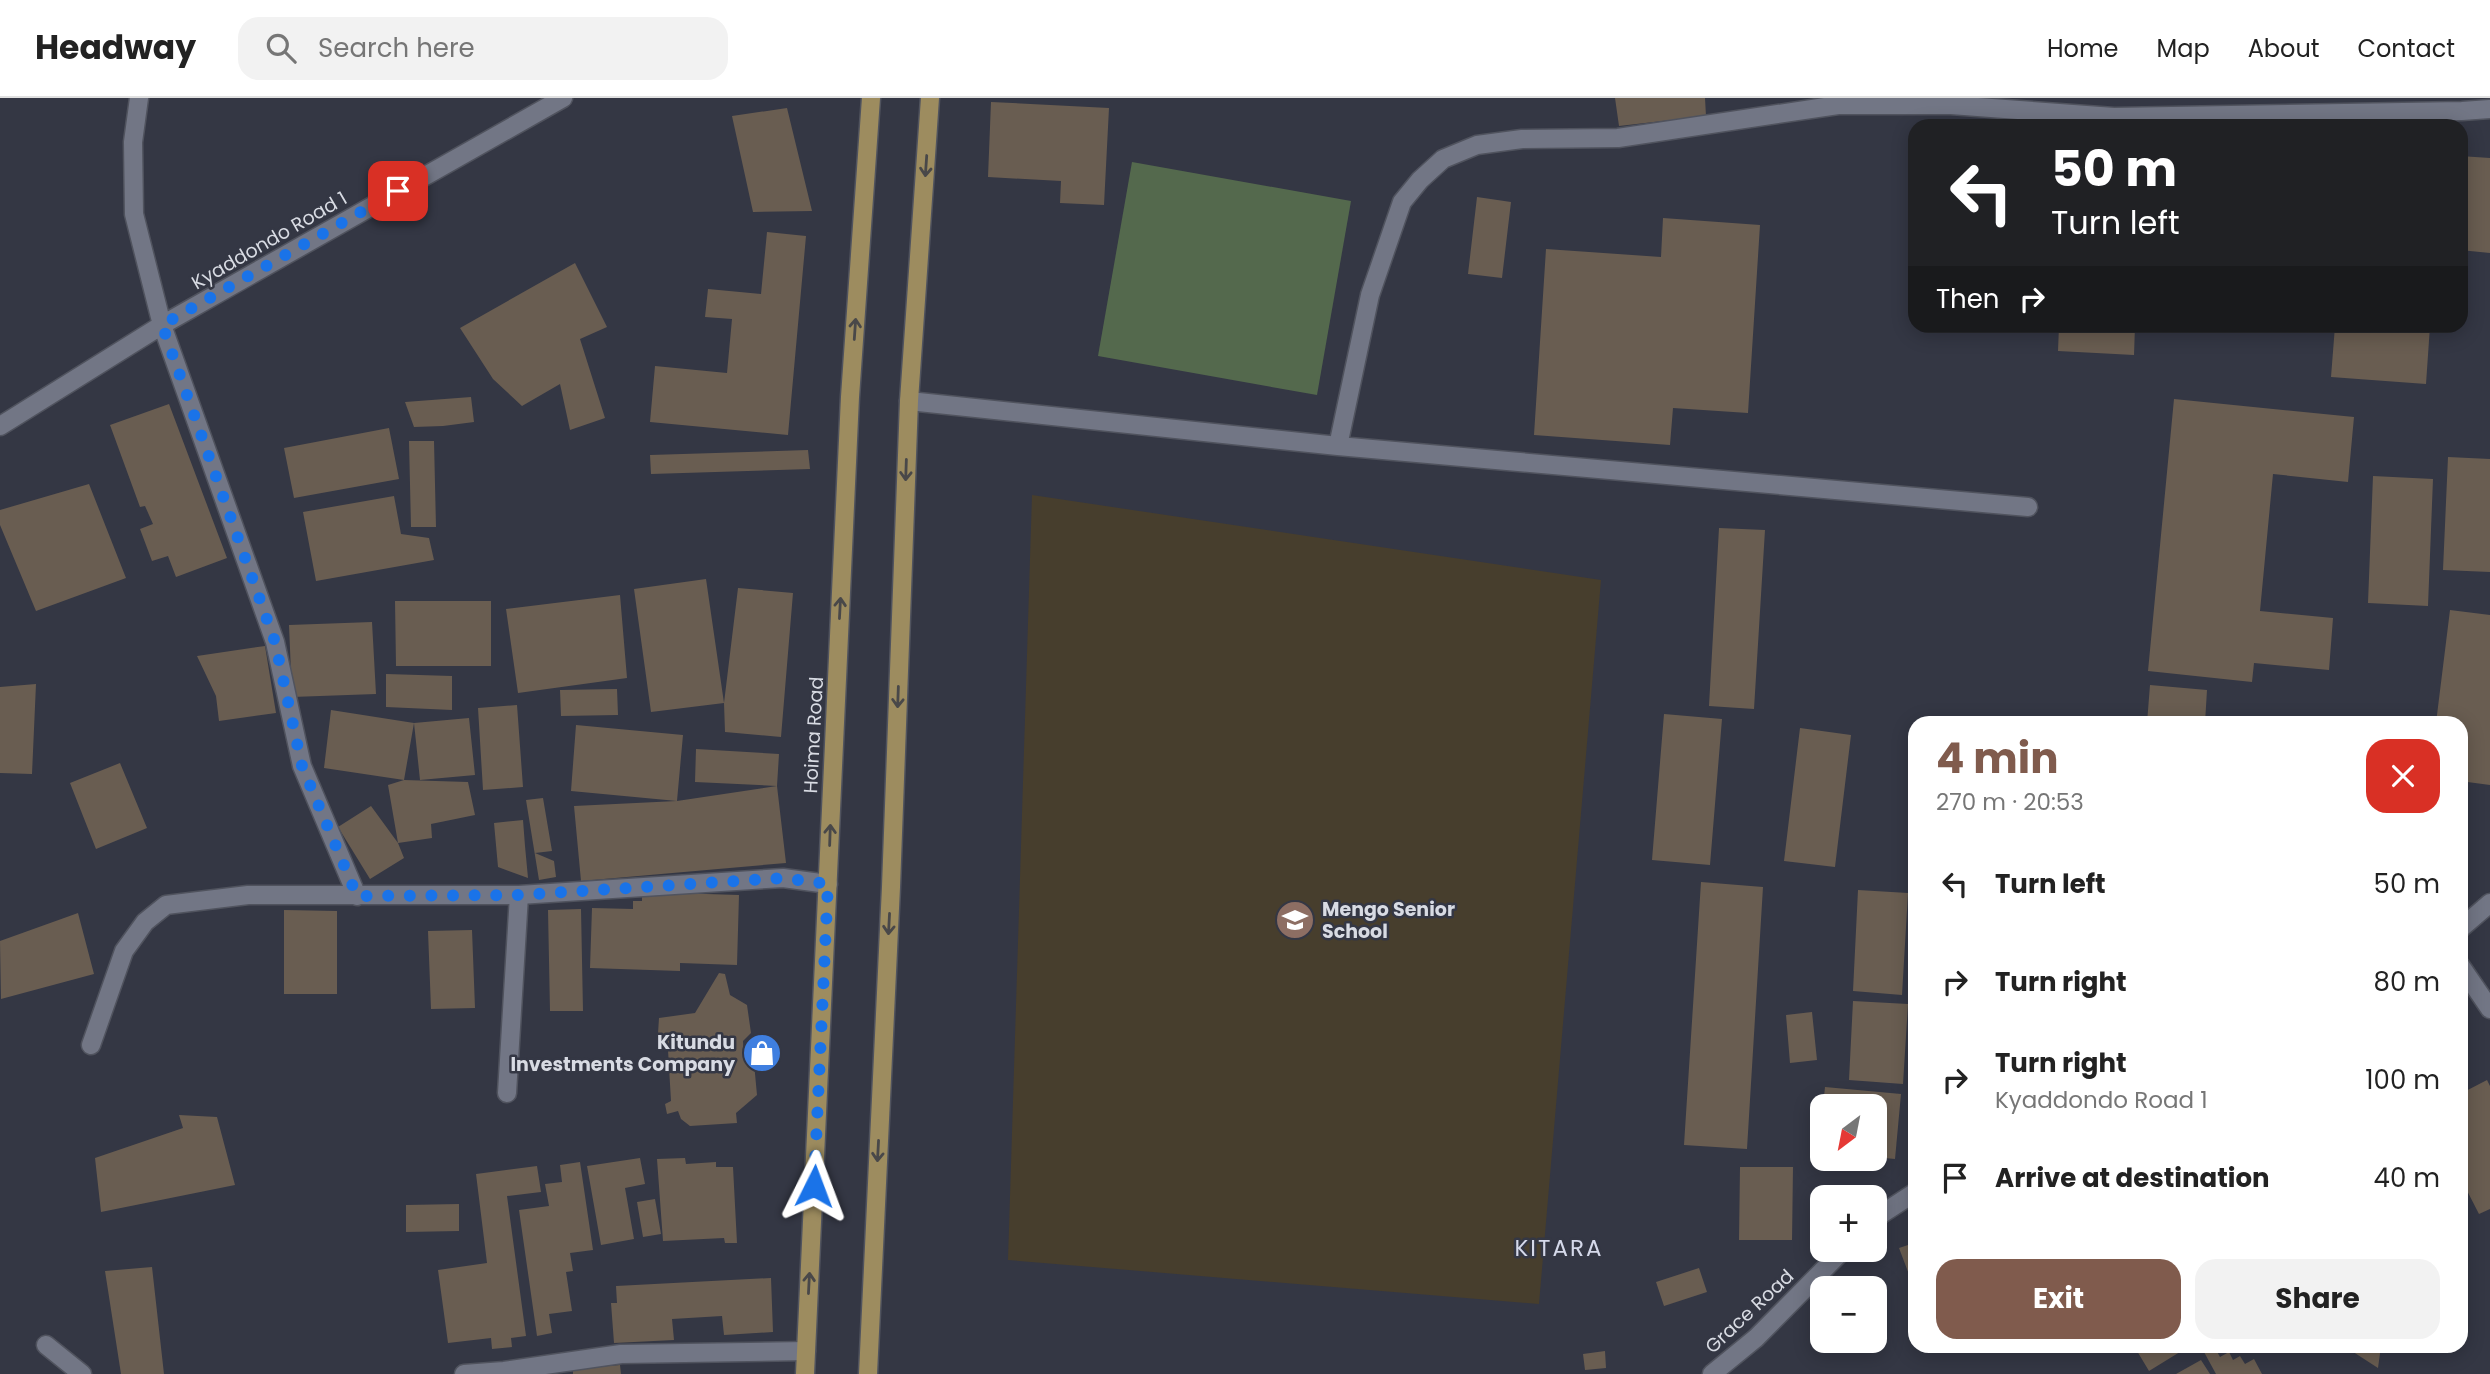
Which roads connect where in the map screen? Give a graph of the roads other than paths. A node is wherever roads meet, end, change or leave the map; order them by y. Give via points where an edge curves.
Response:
1 (139, 98) edge
2 (563, 98) edge
3 (871, 98) edge
4 (930, 98) edge
5 (2490, 108) edge
6 (2201, 119) edge
7 (2265, 119) edge
8 (162, 325) junction
9 (909, 401) junction
10 (0, 426) edge
11 (1338, 446) junction
12 (2028, 507) dead end
13 (828, 884) junction
14 (520, 895) junction
15 (357, 896) junction
16 (2490, 903) edge
17 (2468, 922) edge
18 (2468, 977) edge
19 (2490, 1009) edge
20 (91, 1045) dead end
21 (507, 1093) dead end
22 (1908, 1197) edge
23 (1887, 1211) edge
24 (1831, 1262) edge
25 (46, 1345) dead end
26 (806, 1351) junction
27 (82, 1374) edge
28 (464, 1374) edge
29 (805, 1374) edge
30 (868, 1374) edge
31 (1712, 1374) edge

1 - 8 street via 133,142 134,214
2 - 8 street, Kyaddondo Road 1
13 -> 3 main road, Hoima Road via 850,397
4 -> 9 main road
5 - 7 street
6 - 11 street via 1951,105 1838,105 1618,138 1522,139 1477,145 1443,159 1402,202 1370,295
8 - 10 street, Kyaddondo Road 1
8 - 15 street via 275,642 302,766
9 - 11 street
9 -> 30 main road
11 - 12 street
13 - 14 street via 783,878
26 -> 13 main road, Hoima Road
14 - 15 street
14 - 21 street
15 - 20 street via 248,895 166,905 145,922 124,951
16 - 17 street
18 - 19 street
22 - 23 street
24 - 31 street, Grace Road via 1756,1338
25 - 27 street
26 - 28 street via 621,1353
26 - 29 main road, Hoima Road

